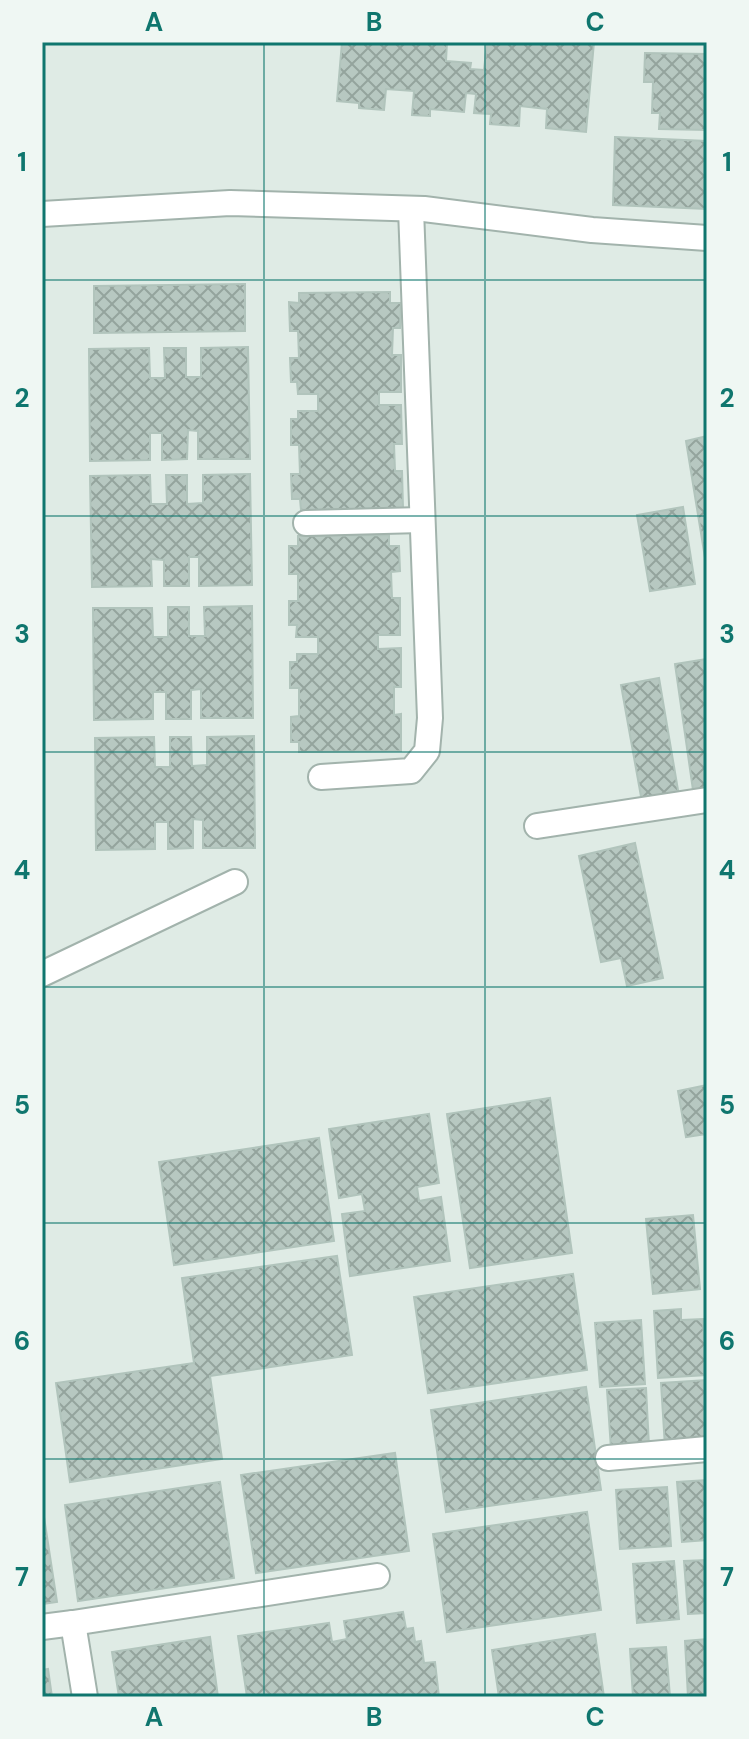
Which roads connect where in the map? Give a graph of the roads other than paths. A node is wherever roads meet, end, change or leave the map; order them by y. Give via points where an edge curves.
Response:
1 (411, 209) junction
2 (42, 214) edge
3 (707, 238) edge
4 (422, 520) junction
5 (306, 523) dead end
6 (321, 777) dead end
7 (707, 800) edge
8 (537, 826) dead end
9 (235, 882) dead end
10 (42, 974) edge
11 (707, 1449) edge
12 (608, 1458) dead end
13 (377, 1576) dead end
14 (73, 1623) junction
15 (42, 1627) edge
16 (85, 1697) edge

1 - 2 street via 230,203
1 - 3 street
1 - 4 street
4 - 5 street
4 - 6 street via 427,751 411,771
7 - 8 street
9 - 10 street
11 - 12 street
13 - 14 street
14 - 15 street
14 - 16 street

